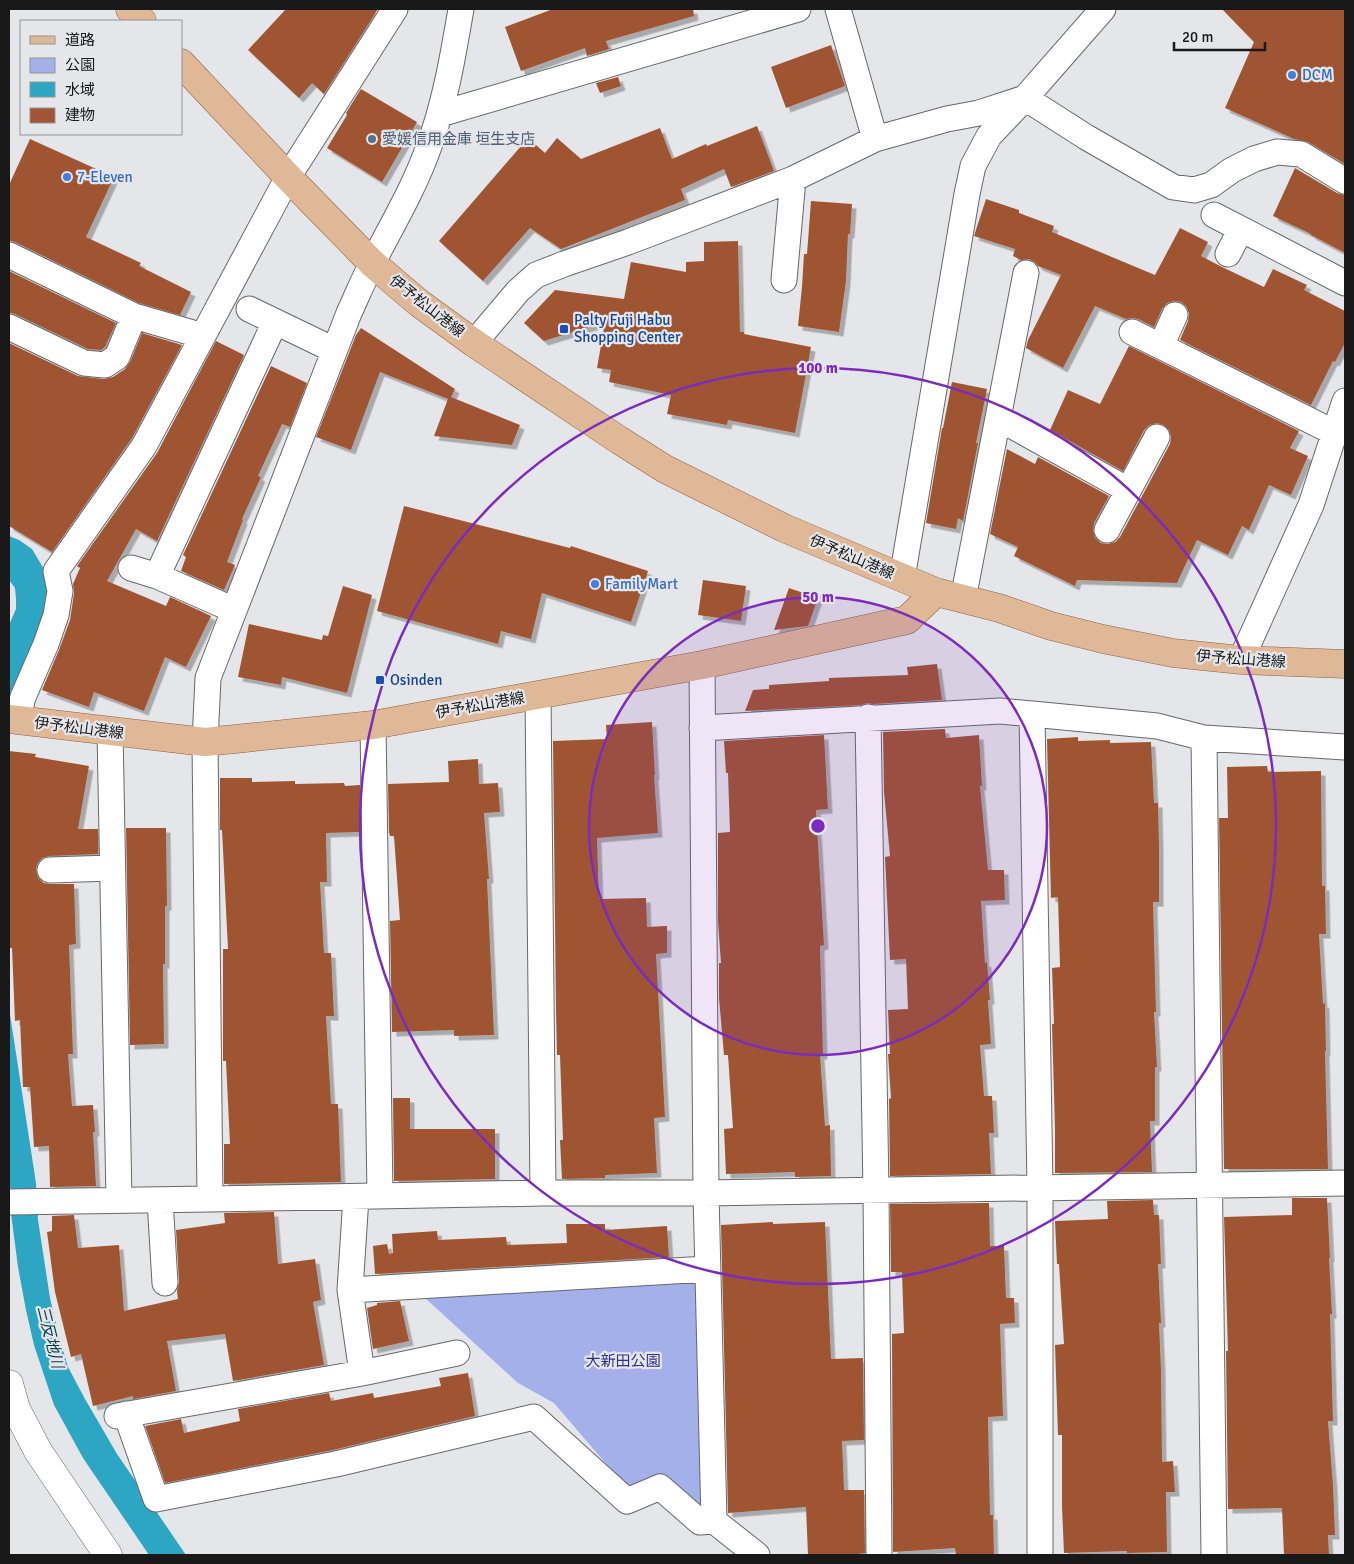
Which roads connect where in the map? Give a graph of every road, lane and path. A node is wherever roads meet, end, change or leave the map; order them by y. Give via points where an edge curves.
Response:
1 (130, 9) edge
2 (395, 9) edge
3 (461, 9) edge
4 (798, 9) edge
5 (838, 9) edge
6 (1103, 9) edge
7 (141, 20) edge
8 (182, 64) edge
9 (1025, 98) junction
10 (440, 114) junction
11 (875, 139) junction
12 (288, 177) junction
13 (793, 178) junction
14 (1345, 181) edge
15 (1214, 215) dead end
16 (1241, 229) junction
17 (1228, 254) dead end
18 (9, 255) edge
19 (372, 263) junction
20 (1026, 273) dead end
21 (784, 280) dead end
22 (1345, 283) edge
23 (249, 309) dead end
24 (134, 316) junction
25 (1175, 316) dead end
26 (275, 322) junction
27 (9, 327) edge
28 (1132, 332) dead end
29 (203, 336) junction
30 (474, 343) junction
31 (1161, 346) junction
32 (334, 350) junction
33 (1345, 401) edge
34 (998, 418) junction
35 (1335, 433) junction
36 (1157, 437) dead end
37 (1128, 490) junction
38 (1107, 530) dead end
39 (131, 568) dead end
40 (157, 576) junction
41 (902, 578) junction
42 (936, 592) junction
43 (963, 599) junction
44 (234, 610) junction
45 (1241, 660) junction
46 (1345, 664) edge
47 (702, 665) junction
48 (538, 695) junction
49 (1032, 714) junction
50 (868, 718) junction
51 (12, 719) edge
52 (373, 725) junction
53 (702, 728) junction
54 (110, 732) junction
55 (1204, 738) junction
56 (205, 742) junction
57 (1345, 747) edge
58 (112, 868) junction
59 (50, 870) dead end
60 (1345, 1183) edge
61 (1210, 1186) junction
62 (1040, 1187) junction
63 (876, 1191) junction
64 (543, 1193) junction
65 (706, 1193) junction
66 (368, 1197) junction
67 (210, 1199) junction
68 (118, 1200) junction
69 (160, 1200) junction
70 (9, 1202) edge
71 (707, 1269) junction
72 (165, 1283) dead end
73 (350, 1290) junction
74 (457, 1353) dead end
75 (362, 1373) junction
76 (11, 1401) edge
77 (714, 1521) junction
78 (108, 1555) edge
79 (757, 1555) edge
80 (880, 1555) edge
81 (1040, 1555) edge
82 (1214, 1555) edge

1 - 7 main road
2 - 12 street
3 - 10 street
4 - 10 street
5 - 11 street
6 - 9 street
8 - 12 main road, 伊予松山港線
9 - 11 street
9 - 14 street via 1173,187 1194,190 1211,185 1232,170 1276,152 1301,154
9 - 41 street via 989,136 973,166
10 - 19 street via 428,151 404,204
11 - 13 street
12 - 19 main road, 伊予松山港線
12 - 29 street
13 - 21 street
13 - 30 street via 536,275 518,291
15 - 16 street
16 - 17 street
16 - 22 street
18 - 24 street
19 - 30 main road, 伊予松山港線
19 - 32 street
20 - 34 street
23 - 26 street
24 - 27 street via 117,357 104,365 84,363
24 - 29 street
25 - 31 street
26 - 32 street
26 - 40 street
28 - 31 street
29 - 51 street via 144,446 56,571 60,591 56,615
30 - 41 main road, 伊予松山港線 via 665,469 784,528
31 - 35 street
32 - 44 street
33 - 35 street
34 - 37 street
34 - 43 street
35 - 45 street via 1311,505
36 - 37 street
37 - 38 street
39 - 40 street
40 - 44 street
41 - 42 main road, 伊予松山港線
42 - 43 main road, 伊予松山港線
42 - 47 main road, 伊予松山港線 via 907,620
43 - 45 main road, 伊予松山港線 via 1103,639 1173,653
44 - 56 street via 208,678
45 - 46 main road, 伊予松山港線
47 - 48 main road, 伊予松山港線
47 - 53 street
48 - 52 main road, 伊予松山港線
48 - 64 street
49 - 50 street via 1000,711
49 - 55 street via 1157,726
49 - 62 street
50 - 53 street
50 - 63 street
51 - 54 main road, 伊予松山港線
52 - 56 main road, 伊予松山港線
52 - 66 street
53 - 65 street
54 - 56 main road, 伊予松山港線
54 - 58 street
55 - 57 street
55 - 61 street
56 - 67 street
58 - 59 street
58 - 68 street
60 - 61 street
61 - 62 street
61 - 82 street
62 - 63 street
62 - 81 street
63 - 65 street
63 - 80 street
64 - 65 street
64 - 66 street
65 - 71 street
66 - 67 street
66 - 73 street
67 - 69 street
68 - 69 street
68 - 70 street
69 - 72 street
71 - 73 street
71 - 77 street
73 - 75 street
74 - 75 street
75 - 77 street via 122,1416 156,1499 336,1464 534,1417 627,1501 660,1488 700,1522
76 - 78 street via 38,1451
77 - 79 street

